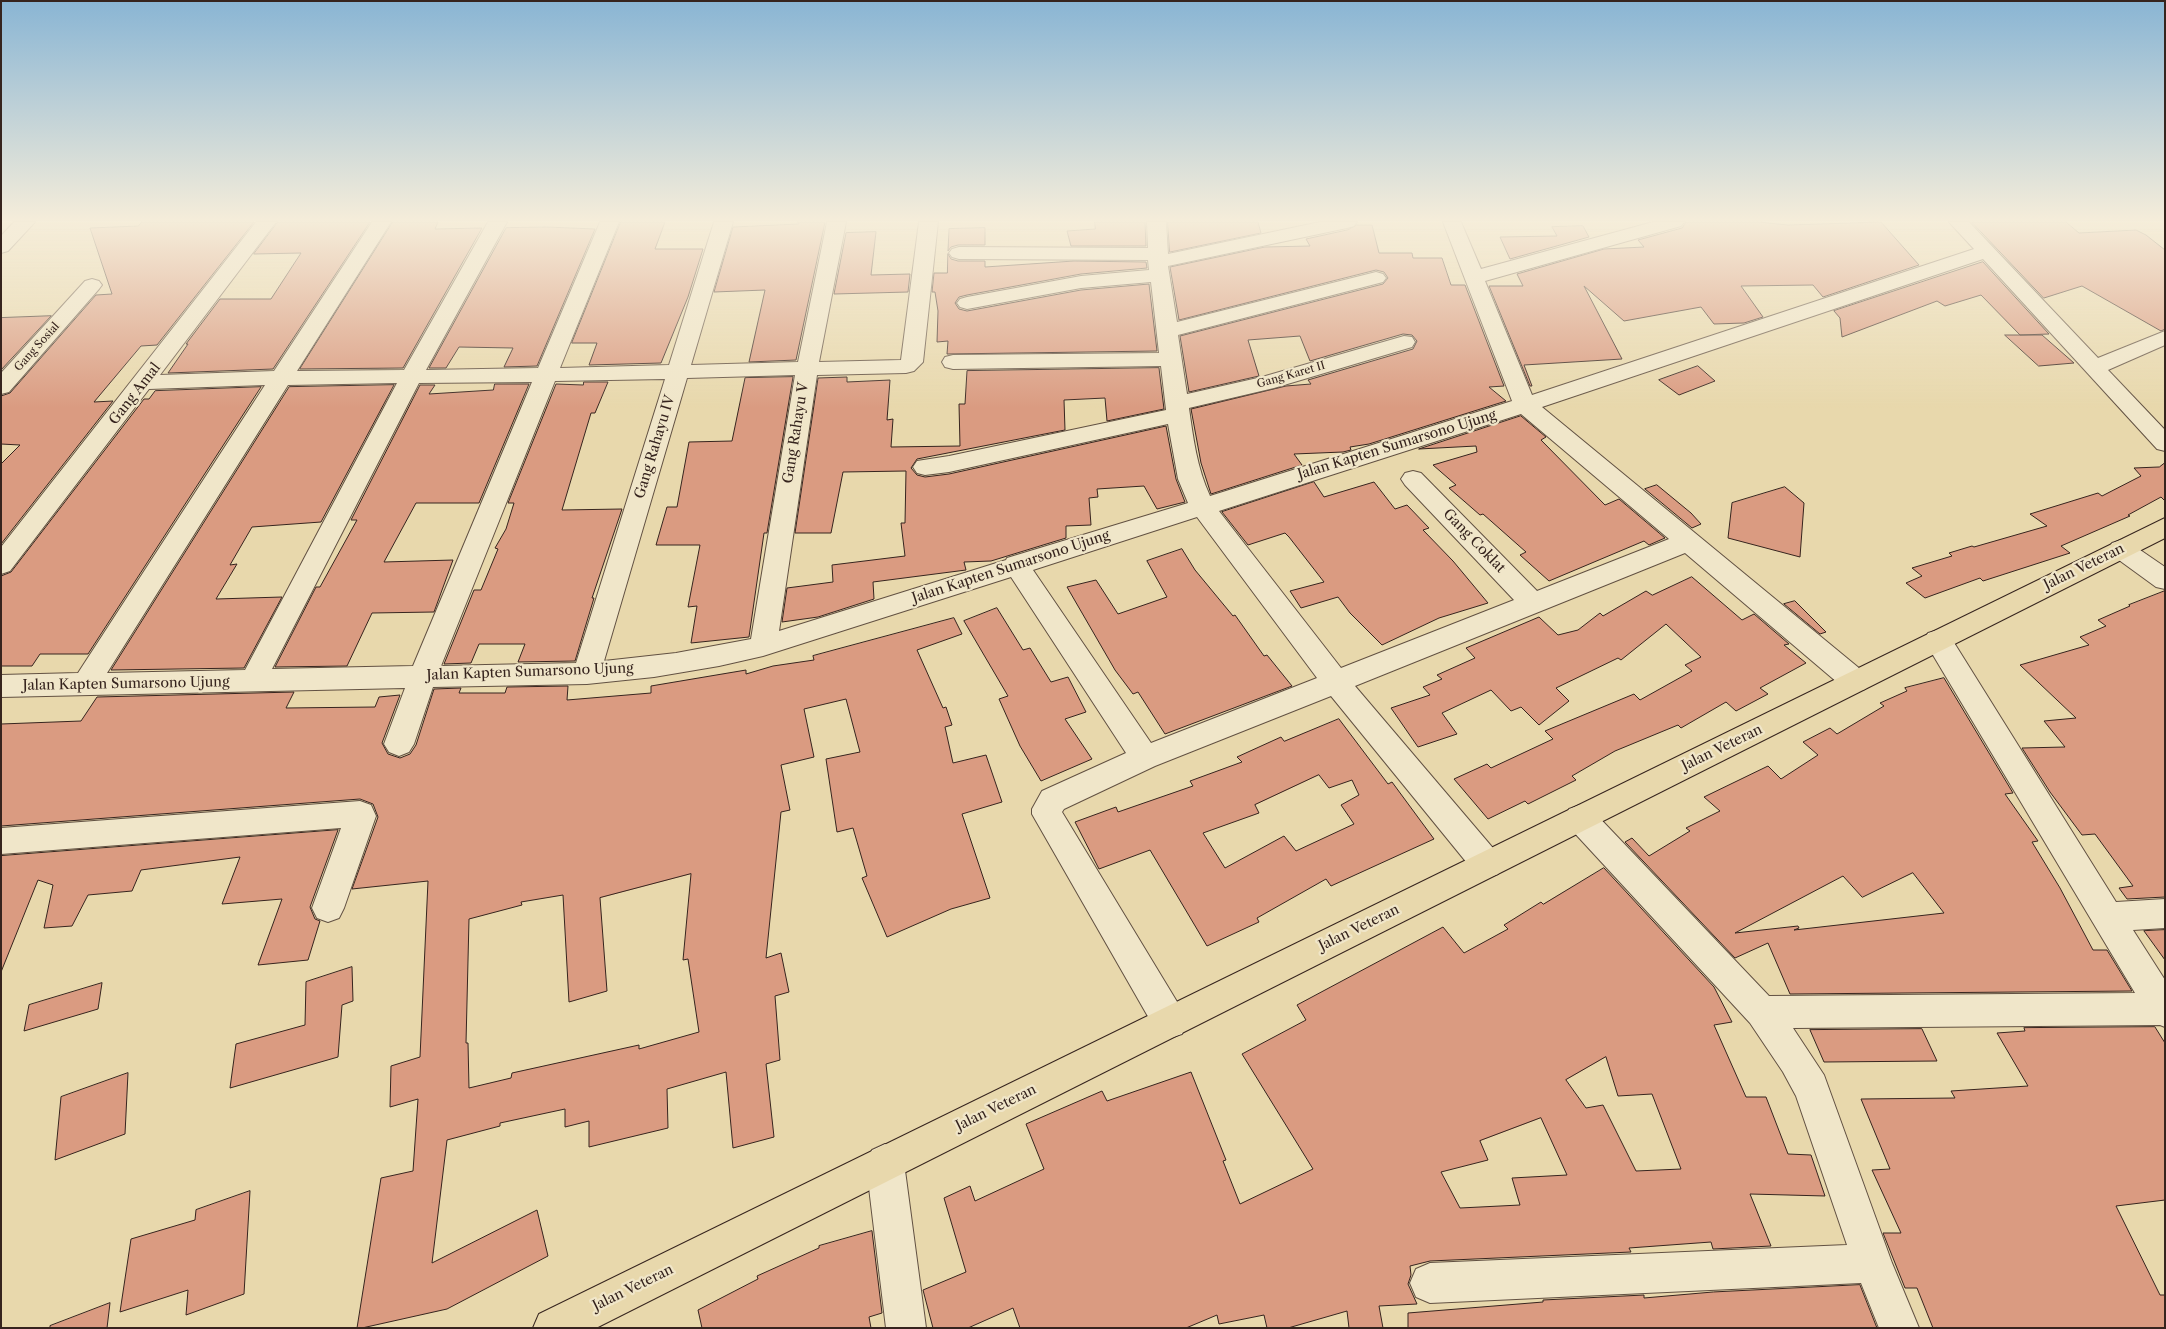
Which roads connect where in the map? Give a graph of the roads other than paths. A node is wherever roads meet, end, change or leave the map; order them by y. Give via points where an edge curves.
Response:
1 (219, 284) edge
2 (342, 284) edge
3 (463, 284) edge
4 (583, 284) edge
5 (704, 284) edge
6 (824, 284) edge
7 (920, 284) edge
8 (1070, 284) edge
9 (1162, 284) edge
10 (1352, 284) edge
11 (1478, 284) edge
12 (1888, 284) edge
13 (2015, 284) edge
14 (92, 285) dead end
15 (967, 303) dead end
16 (1168, 331) junction
17 (2165, 337) edge
18 (1404, 342) dead end
19 (1171, 359) junction
20 (954, 362) dead end
21 (2094, 368) junction
22 (807, 369) junction
23 (677, 372) junction
24 (546, 375) junction
25 (411, 377) junction
26 (282, 378) junction
27 (145, 382) junction
28 (1, 387) edge
29 (1525, 404) junction
30 (1178, 409) junction
31 (2165, 444) edge
32 (925, 467) dead end
33 (1413, 479) dead end
34 (1202, 506) junction
35 (2165, 527) edge
36 (1687, 542) junction
37 (2120, 549) junction
38 (1016, 564) junction
39 (1, 565) edge
40 (2165, 580) edge
41 (1534, 604) junction
42 (1938, 640) junction
43 (763, 646) junction
44 (587, 673) junction
45 (423, 676) junction
46 (1855, 681) junction
47 (252, 682) junction
48 (1336, 682) junction
49 (85, 685) junction
50 (1, 686) edge
51 (399, 744) dead end
52 (1145, 758) junction
53 (1580, 818) junction
54 (1, 841) edge
55 (1487, 864) junction
56 (328, 908) dead end
57 (2165, 913) edge
58 (2107, 917) junction
59 (2161, 1000) edge
60 (1762, 1012) junction
61 (1170, 1022) junction
62 (885, 1163) junction
63 (1873, 1264) junction
64 (1430, 1283) dead end
65 (573, 1323) edge
66 (906, 1328) edge
67 (1899, 1328) edge

1 - 27 street, Gang Amal
2 - 26 street
3 - 25 street
4 - 24 street
5 - 23 street, Gang Rahayu IV
6 - 22 street, Gang Rahayu V
7 - 22 street via 910,364
8 - 15 street
9 - 16 street
10 - 16 street
11 - 29 street
12 - 29 street, Jalan Kapten Sumarsono Ujung
13 - 21 street
14 - 28 street, Gang Sosial
16 - 19 street
17 - 21 street
18 - 30 street, Gang Karet II
19 - 20 street
19 - 30 street
21 - 31 street
22 - 23 street
22 - 43 street, Gang Rahayu V
23 - 24 street
23 - 44 street, Gang Rahayu IV
24 - 25 street
24 - 45 street
25 - 26 street
25 - 47 street
26 - 27 street
26 - 49 street
27 - 39 street, Gang Amal
29 - 34 street, Jalan Kapten Sumarsono Ujung
29 - 36 street
30 - 32 street, Gang Karet II
30 - 34 street via 1186,465
33 - 41 street, Gang Coklat
34 - 38 street, Jalan Kapten Sumarsono Ujung
34 - 48 street
35 - 37 main road, Jalan Veteran
36 - 41 street
36 - 46 street
37 - 40 street
37 - 42 main road, Jalan Veteran
38 - 43 street, Jalan Kapten Sumarsono Ujung
38 - 52 street
41 - 48 street
42 - 46 main road, Jalan Veteran
42 - 58 street
43 - 44 street, Jalan Kapten Sumarsono Ujung via 663,666
44 - 45 street, Jalan Kapten Sumarsono Ujung
45 - 47 street, Jalan Kapten Sumarsono Ujung
45 - 51 street
46 - 53 main road, Jalan Veteran
47 - 49 street, Jalan Kapten Sumarsono Ujung
48 - 52 street
48 - 55 street
49 - 50 street, Jalan Kapten Sumarsono Ujung
52 - 61 street via 1054,800 1047,809
53 - 55 main road, Jalan Veteran
53 - 60 street
54 - 56 street via 360,814
55 - 61 main road, Jalan Veteran
57 - 58 street
58 - 59 street
59 - 60 street
60 - 63 street via 1811,1088
61 - 62 main road, Jalan Veteran
62 - 65 main road, Jalan Veteran
62 - 66 street
63 - 64 street
63 - 67 street

